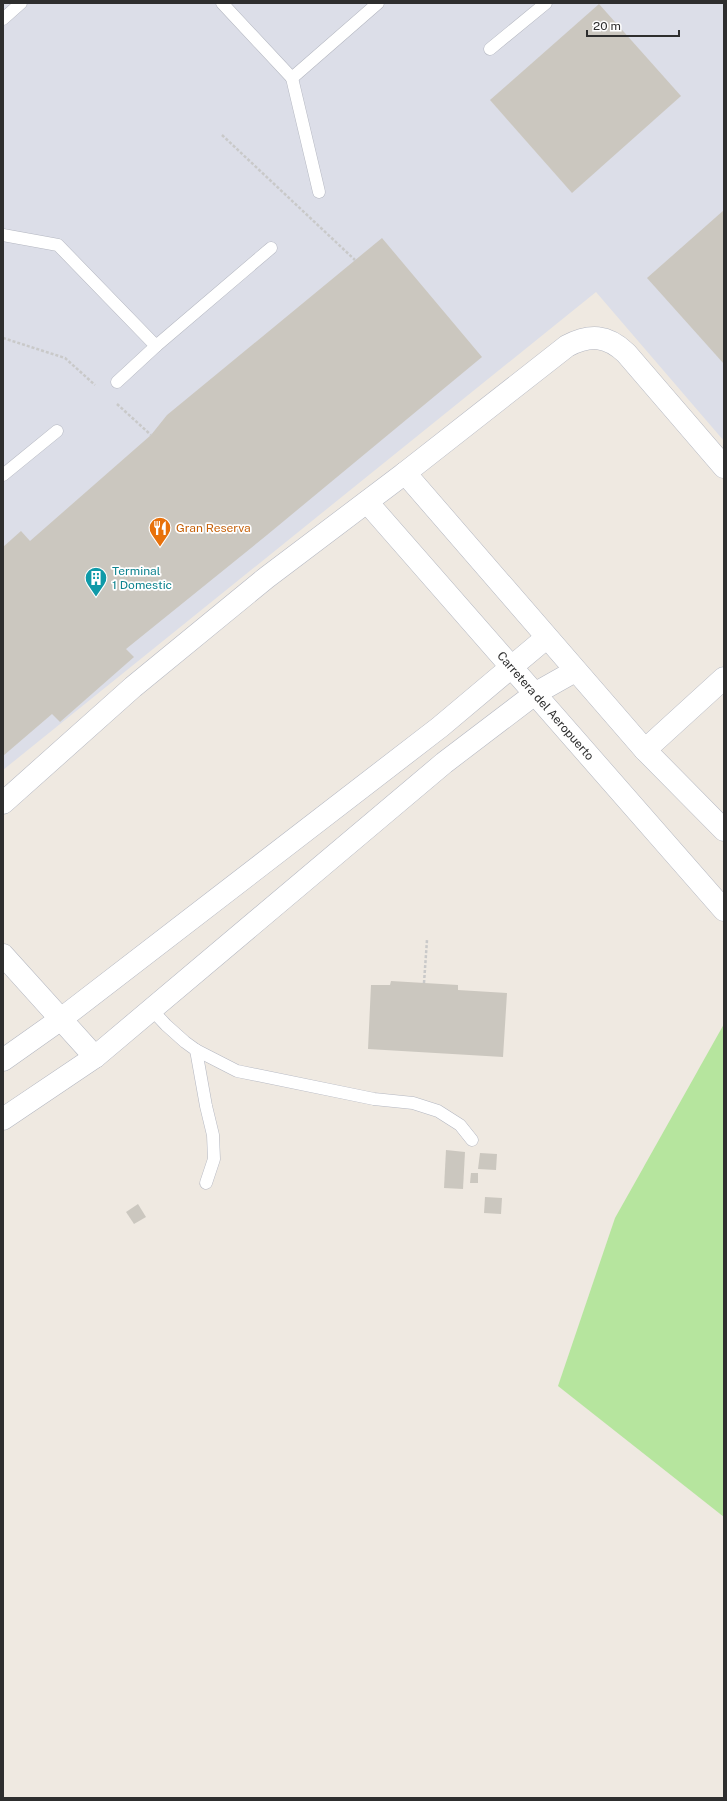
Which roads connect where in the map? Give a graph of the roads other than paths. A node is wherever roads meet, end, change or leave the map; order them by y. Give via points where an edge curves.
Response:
1 (22, 3) edge
2 (222, 3) edge
3 (378, 3) edge
4 (546, 3) edge
5 (3, 19) edge
6 (490, 49) dead end
7 (292, 78) junction
8 (319, 192) dead end
9 (3, 235) edge
10 (271, 248) dead end
11 (156, 346) junction
12 (118, 382) dead end
13 (57, 431) dead end
14 (724, 466) edge
15 (405, 473) junction
16 (3, 475) edge
17 (367, 502) junction
18 (546, 638) junction
19 (513, 666) junction
20 (575, 671) junction
21 (724, 678) edge
22 (536, 693) junction
23 (644, 750) junction
24 (3, 803) edge
25 (724, 830) edge
26 (724, 910) edge
27 (3, 955) edge
28 (152, 1010) junction
29 (61, 1019) junction
30 (196, 1050) junction
31 (95, 1057) junction
32 (3, 1060) edge
33 (3, 1119) edge
34 (472, 1140) dead end
35 (206, 1182) dead end

1 - 5 lane
2 - 7 lane
3 - 7 lane
4 - 6 lane
7 - 8 lane
9 - 11 lane via 58,245
10 - 11 lane
11 - 12 lane
13 - 16 lane
14 - 15 street via 617,344 606,339 581,339 567,346
15 - 17 street
15 - 18 street
17 - 19 street, Carretera del Aeropuerto
17 - 24 street via 266,578 133,687
18 - 19 street
18 - 20 street
19 - 22 street, Carretera del Aeropuerto
19 - 29 street via 440,726
20 - 22 street
20 - 23 street
21 - 23 street
22 - 26 street, Carretera del Aeropuerto
22 - 28 street via 444,764
23 - 25 street
27 - 29 street
28 - 30 lane via 175,1034
28 - 31 street
29 - 31 street
29 - 32 street
30 - 34 lane via 237,1071 374,1099 413,1103 438,1111 460,1125
30 - 35 lane via 213,1135 214,1159
31 - 33 street

